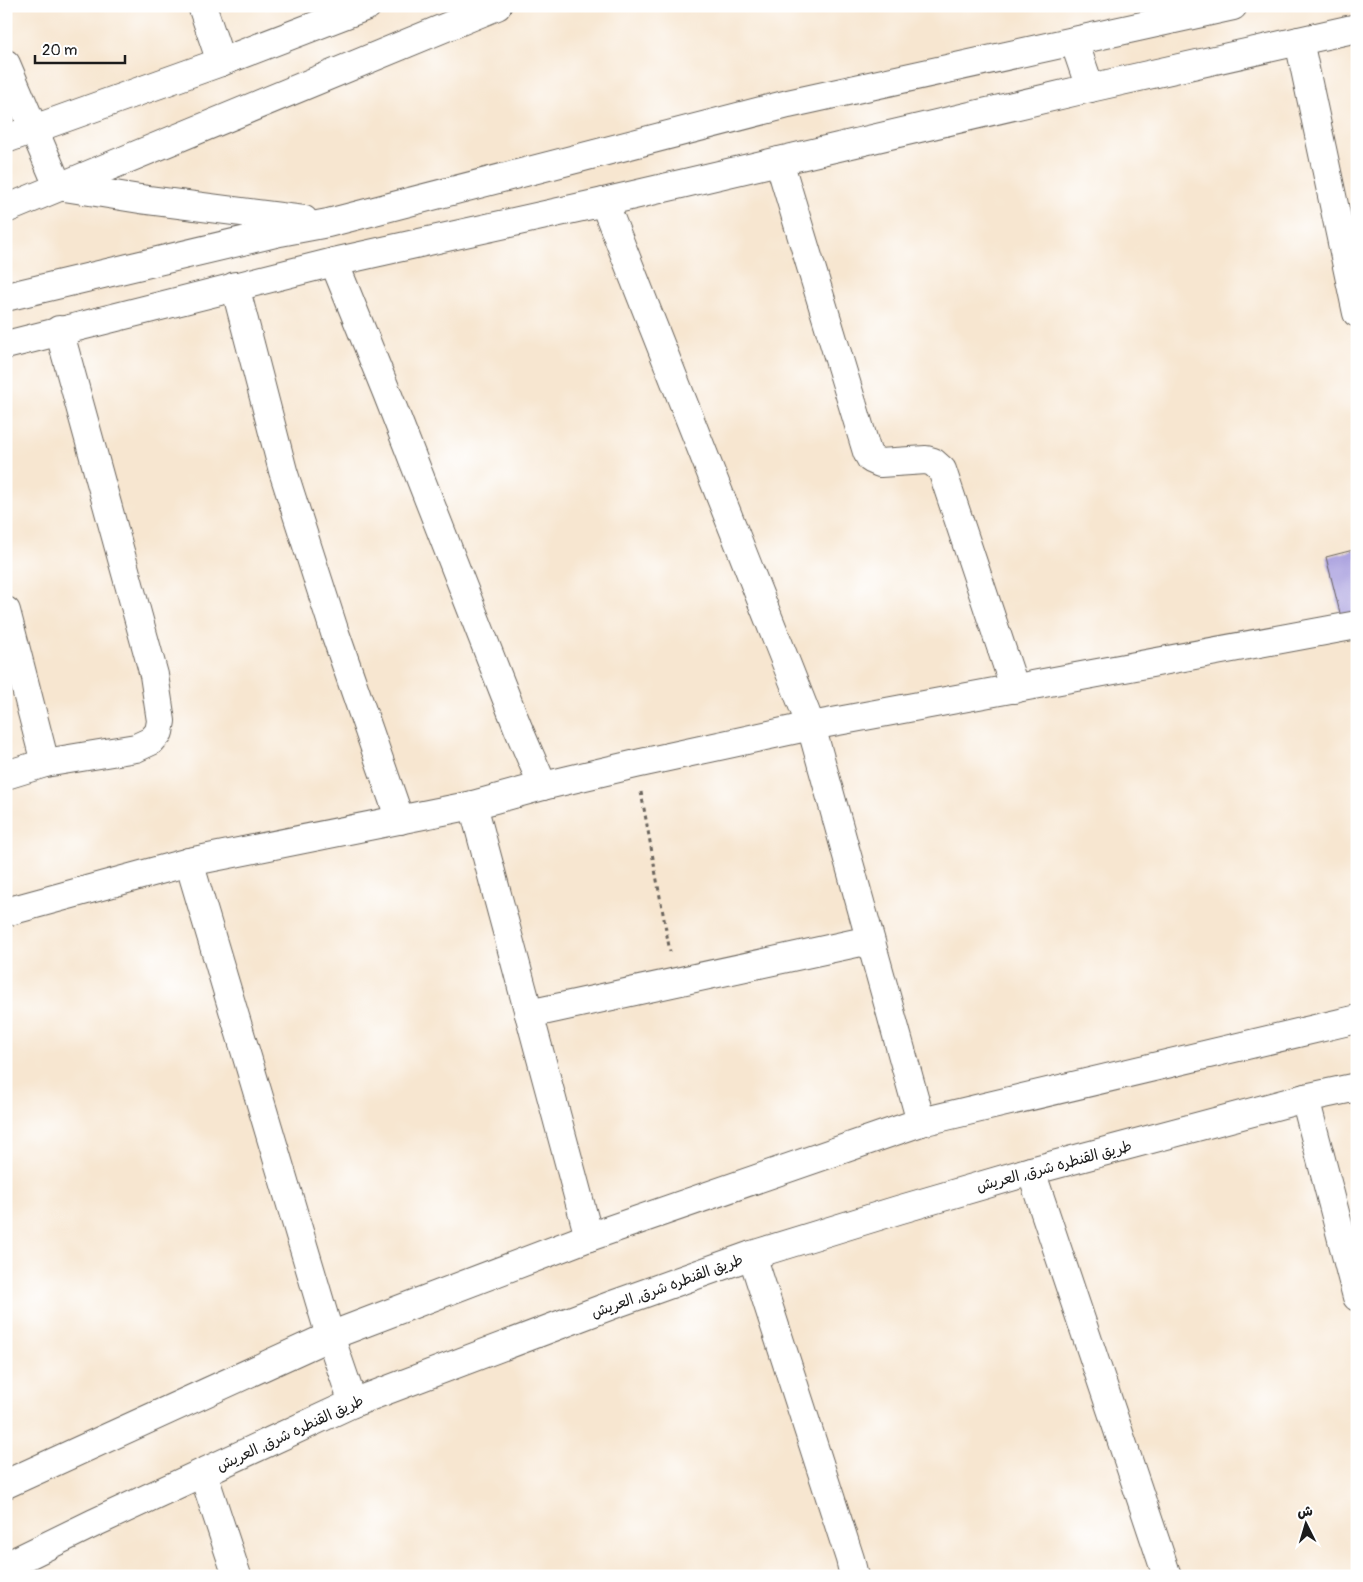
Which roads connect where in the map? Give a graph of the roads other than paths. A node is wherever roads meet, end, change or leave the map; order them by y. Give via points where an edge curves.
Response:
1 (202, 6) edge
2 (368, 6) edge
3 (497, 6) edge
4 (1233, 6) edge
5 (1357, 28) edge
6 (1074, 41) junction
7 (1299, 41) junction
8 (221, 62) junction
9 (6, 64) edge
10 (1090, 88) junction
11 (34, 129) junction
12 (6, 140) edge
13 (779, 161) junction
14 (58, 186) junction
15 (604, 202) junction
16 (7, 205) edge
17 (328, 223) junction
18 (334, 262) junction
19 (92, 277) junction
20 (235, 286) junction
21 (6, 296) edge
22 (1357, 313) edge
23 (102, 320) junction
24 (59, 330) junction
25 (6, 344) edge
26 (6, 611) edge
27 (1357, 625) edge
28 (1015, 689) junction
29 (811, 726) junction
30 (45, 763) junction
31 (6, 775) edge
32 (544, 786) junction
33 (473, 805) junction
34 (400, 820) junction
35 (188, 862) junction
36 (6, 912) edge
37 (870, 940) junction
38 (529, 1014) junction
39 (1357, 1019) edge
40 (1357, 1087) edge
41 (1305, 1098) junction
42 (921, 1122) junction
43 (1031, 1171) junction
44 (589, 1237) junction
45 (752, 1255) junction
46 (1357, 1297) edge
47 (330, 1336) junction
48 (353, 1403) junction
49 (203, 1473) junction
50 (6, 1484) edge
51 (6, 1566) edge
52 (237, 1576) edge
53 (854, 1576) edge
54 (1166, 1576) edge

1 - 8 main road
2 - 8 main road
3 - 14 main road
4 - 6 main road
5 - 7 main road
6 - 10 main road
6 - 17 main road via 788,104
7 - 10 main road
7 - 22 main road
8 - 11 main road
9 - 11 main road
10 - 13 main road
11 - 12 main road
11 - 14 main road
13 - 15 main road
13 - 28 main road via 867,452 871,459 880,463 926,460 942,470
14 - 16 main road
14 - 17 main road
15 - 18 main road
15 - 29 main road
17 - 19 main road
18 - 20 main road
18 - 32 main road via 518,728
19 - 21 main road
19 - 23 main road
20 - 23 main road
20 - 34 main road via 284,471 335,633
23 - 24 main road
24 - 25 main road
24 - 30 main road via 154,675 161,721 159,732 151,741 136,748
26 - 30 main road
27 - 28 main road
28 - 29 main road
29 - 32 main road
29 - 37 main road
30 - 31 main road
32 - 33 main road
33 - 34 main road
33 - 38 main road
34 - 35 main road
35 - 36 main road
35 - 47 main road
37 - 38 main road
37 - 42 main road
38 - 44 main road
39 - 42 main road
40 - 41 main road, طريق القنطره شرق, العريش
41 - 43 main road, طريق القنطره شرق, العريش
41 - 46 main road
42 - 44 main road
43 - 45 main road, طريق القنطره شرق, العريش
43 - 54 main road
44 - 47 main road
45 - 48 main road, طريق القنطره شرق, العريش
45 - 53 main road
47 - 48 main road
47 - 50 main road
48 - 49 main road, طريق القنطره شرق, العريش
49 - 51 main road, طريق القنطره شرق, العريش
49 - 52 main road

